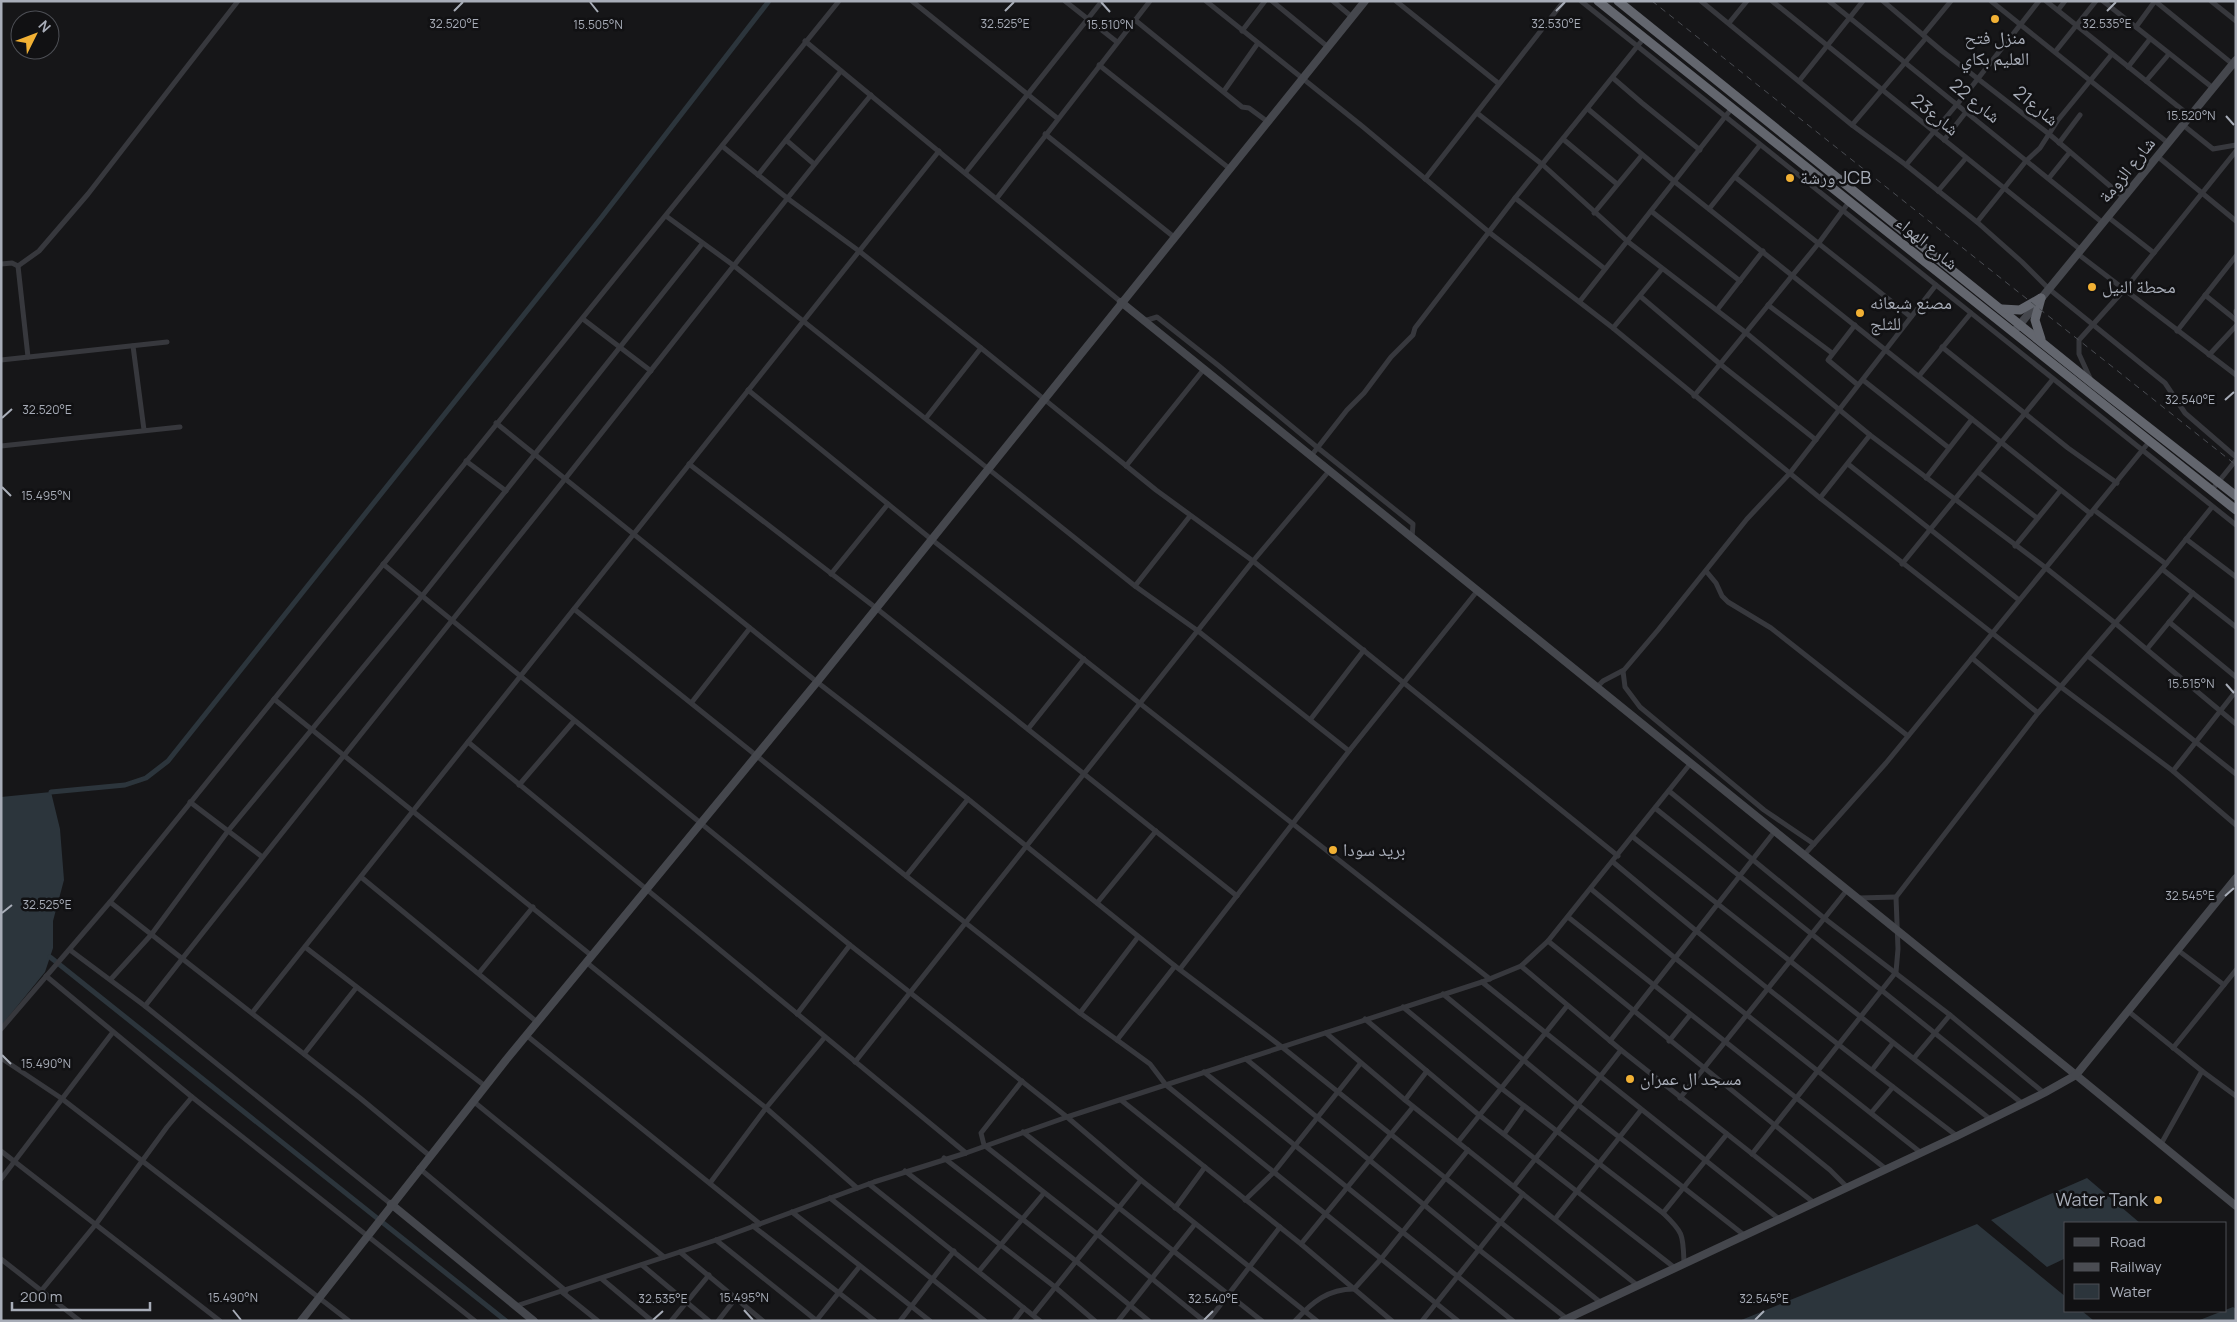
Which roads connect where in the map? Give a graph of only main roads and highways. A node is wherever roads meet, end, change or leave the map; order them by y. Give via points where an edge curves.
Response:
1 (1598, 1) edge
2 (1618, 1) edge
3 (2002, 310) junction
4 (2042, 341) junction
5 (2236, 496) edge
6 (2236, 510) edge

1 - 6 highway, شارع الهواء
2 - 3 highway, شارع الهواء
3 - 4 highway, شارع الهواء
3 - 4 highway via 2020,310 2041,298 2034,320
4 - 5 highway, شارع الهواء

